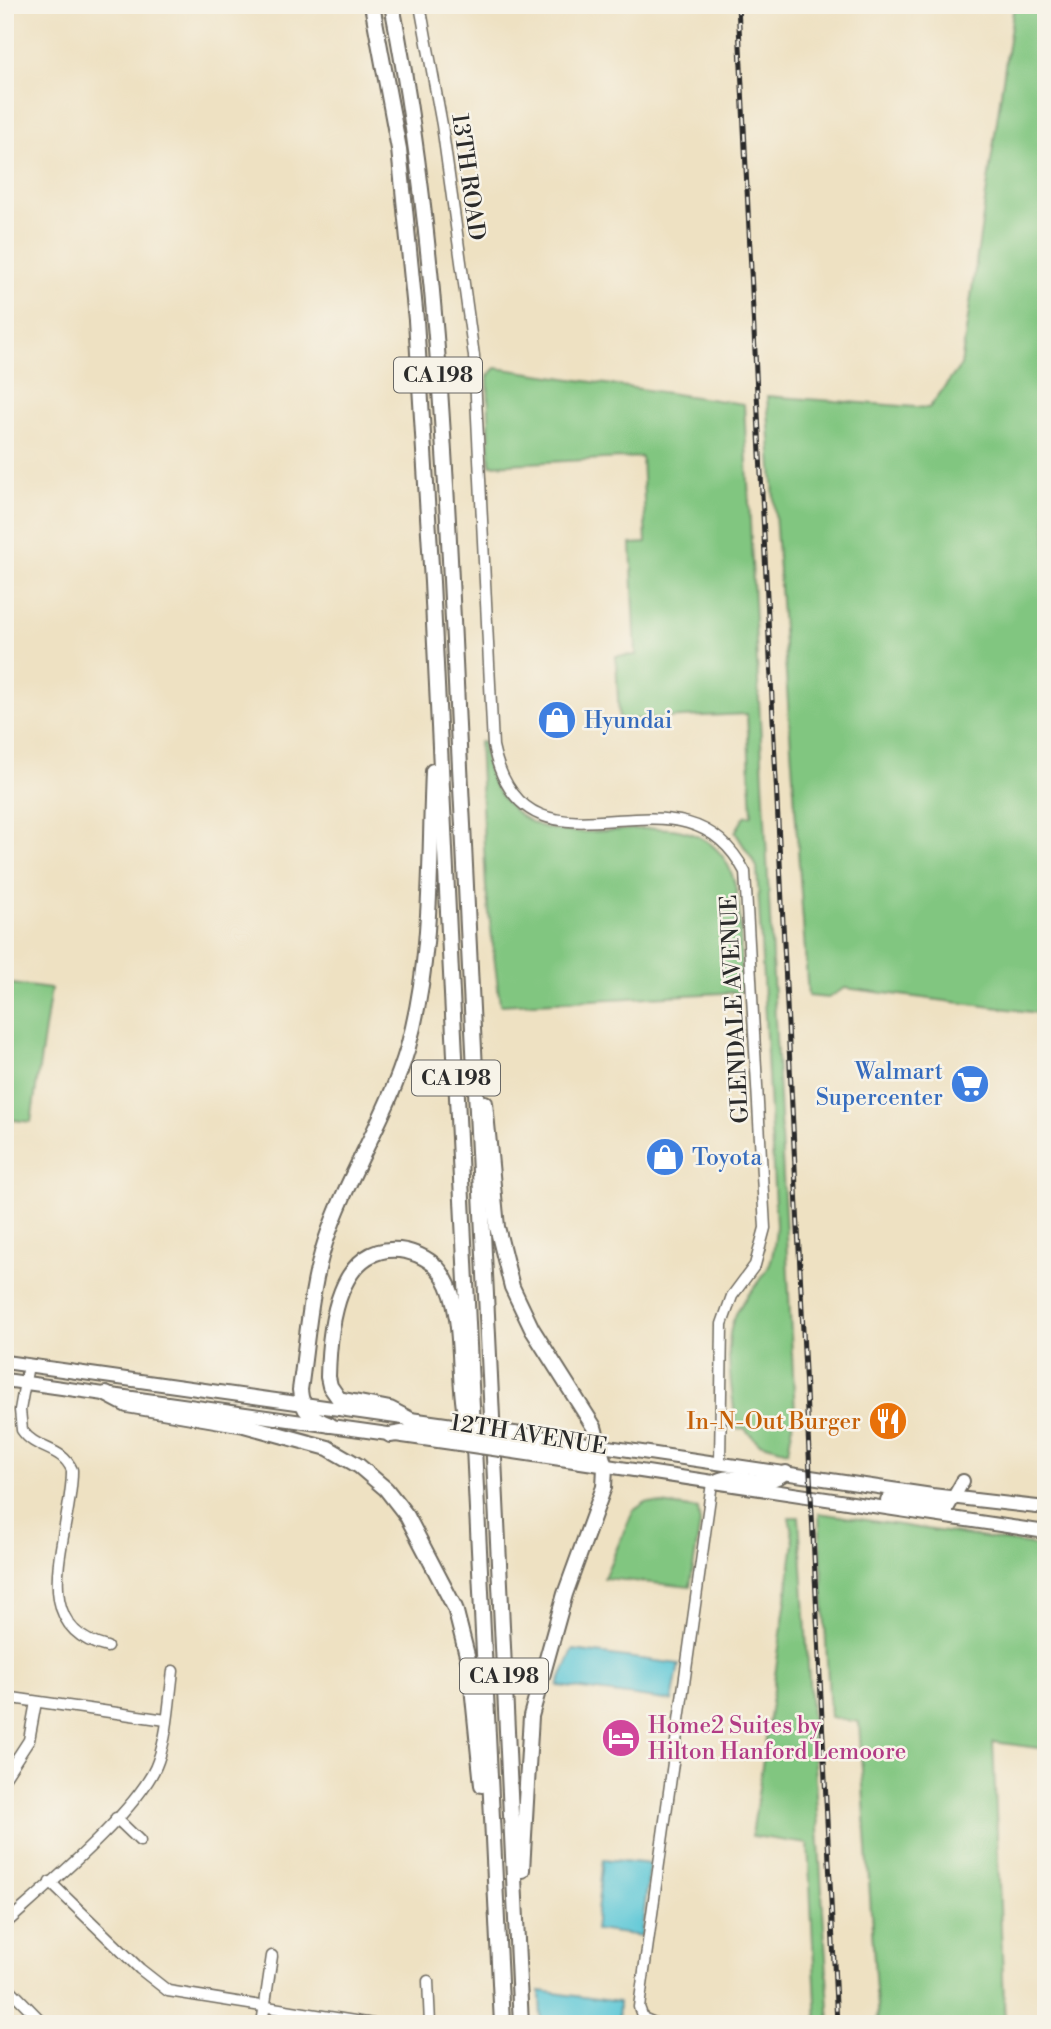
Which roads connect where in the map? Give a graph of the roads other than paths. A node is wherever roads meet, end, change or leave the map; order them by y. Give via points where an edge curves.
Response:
1 (372, 5) edge
2 (392, 5) edge
3 (420, 5) edge
4 (474, 356) joint
5 (437, 697) junction
6 (468, 935) junction
7 (5, 1362) edge
8 (28, 1366) junction
9 (5, 1380) edge
10 (25, 1383) junction
11 (106, 1394) junction
12 (301, 1405) junction
13 (413, 1421) junction
14 (330, 1425) junction
15 (390, 1435) joint
16 (453, 1435) junction
17 (514, 1443) junction
18 (600, 1446) junction
19 (475, 1460) junction
20 (720, 1461) junction
21 (605, 1468) junction
22 (786, 1472) junction
23 (963, 1481) dead end
24 (712, 1483) junction
25 (955, 1498) junction
26 (849, 1502) junction
27 (1046, 1508) edge
28 (1046, 1532) edge
29 (107, 1647) dead end
30 (173, 1671) dead end
31 (5, 1697) edge
32 (36, 1702) junction
33 (166, 1720) junction
34 (5, 1777) edge
35 (117, 1818) junction
36 (140, 1841) dead end
37 (50, 1882) junction
38 (496, 1902) junction
39 (5, 1924) edge
40 (517, 1938) junction
41 (272, 1956) dead end
42 (428, 1981) dead end
43 (5, 1984) edge
44 (265, 2008) junction
45 (44, 2024) edge
46 (262, 2024) edge
47 (373, 2024) edge
48 (430, 2024) edge
49 (502, 2024) edge
50 (521, 2024) edge
51 (657, 2024) edge

1 - 5 highway, CA 198 via 408,224
2 - 6 highway, CA 198 via 417,144 432,282
3 - 4 street, 13TH ROAD
4 - 20 street, GLENDALE AVENUE via 494,746 503,783 527,806 558,821 661,818 696,824 731,849 745,872 765,1228 755,1265 732,1296 722,1324
5 - 12 highway via 428,910 419,998 387,1105 323,1251
5 - 19 highway, CA 198
6 - 18 highway via 503,1259 522,1310
6 - 40 highway, CA 198
7 - 8 main road, 12TH AVENUE
8 - 10 street
8 - 12 main road, 12TH AVENUE
9 - 10 main road
10 - 11 main road
10 - 29 street via 22,1430 37,1445 58,1452 72,1470 58,1584 60,1612 76,1632
11 - 14 main road
11 - 38 highway via 127,1405 244,1425 328,1448 373,1476 398,1503 447,1589 466,1648
12 - 13 main road, 12TH AVENUE
12 - 14 highway
13 - 16 main road, 12TH AVENUE
13 - 19 highway via 390,1409 339,1399 330,1386 342,1285 361,1262 386,1251 426,1259 449,1287
14 - 15 main road
15 - 16 highway via 414,1431
16 - 17 highway, bridge
17 - 18 highway via 584,1455 593,1454
17 - 21 main road, 12TH AVENUE
18 - 20 main road, 12TH AVENUE
18 - 21 highway
19 - 38 highway, CA 198
20 - 22 main road, 12TH AVENUE
21 - 24 main road, 12TH AVENUE
21 - 40 highway via 604,1487 565,1594 531,1716
22 - 24 main road via 768,1482 727,1476
22 - 25 main road, 12TH AVENUE
23 - 25 main road
24 - 26 main road, 12TH AVENUE
24 - 51 street via 639,2007 643,2018
25 - 26 main road via 948,1507 870,1498
25 - 27 main road, 12TH AVENUE
26 - 28 main road, 12TH AVENUE
30 - 33 street
31 - 32 street
32 - 33 street
32 - 34 street via 29,1740
33 - 35 street via 151,1778
35 - 36 street
35 - 37 street
37 - 39 street
37 - 44 street via 168,1991
38 - 49 highway, CA 198
40 - 50 highway, CA 198
41 - 44 street
42 - 48 street
43 - 45 street
44 - 46 street
44 - 47 street

